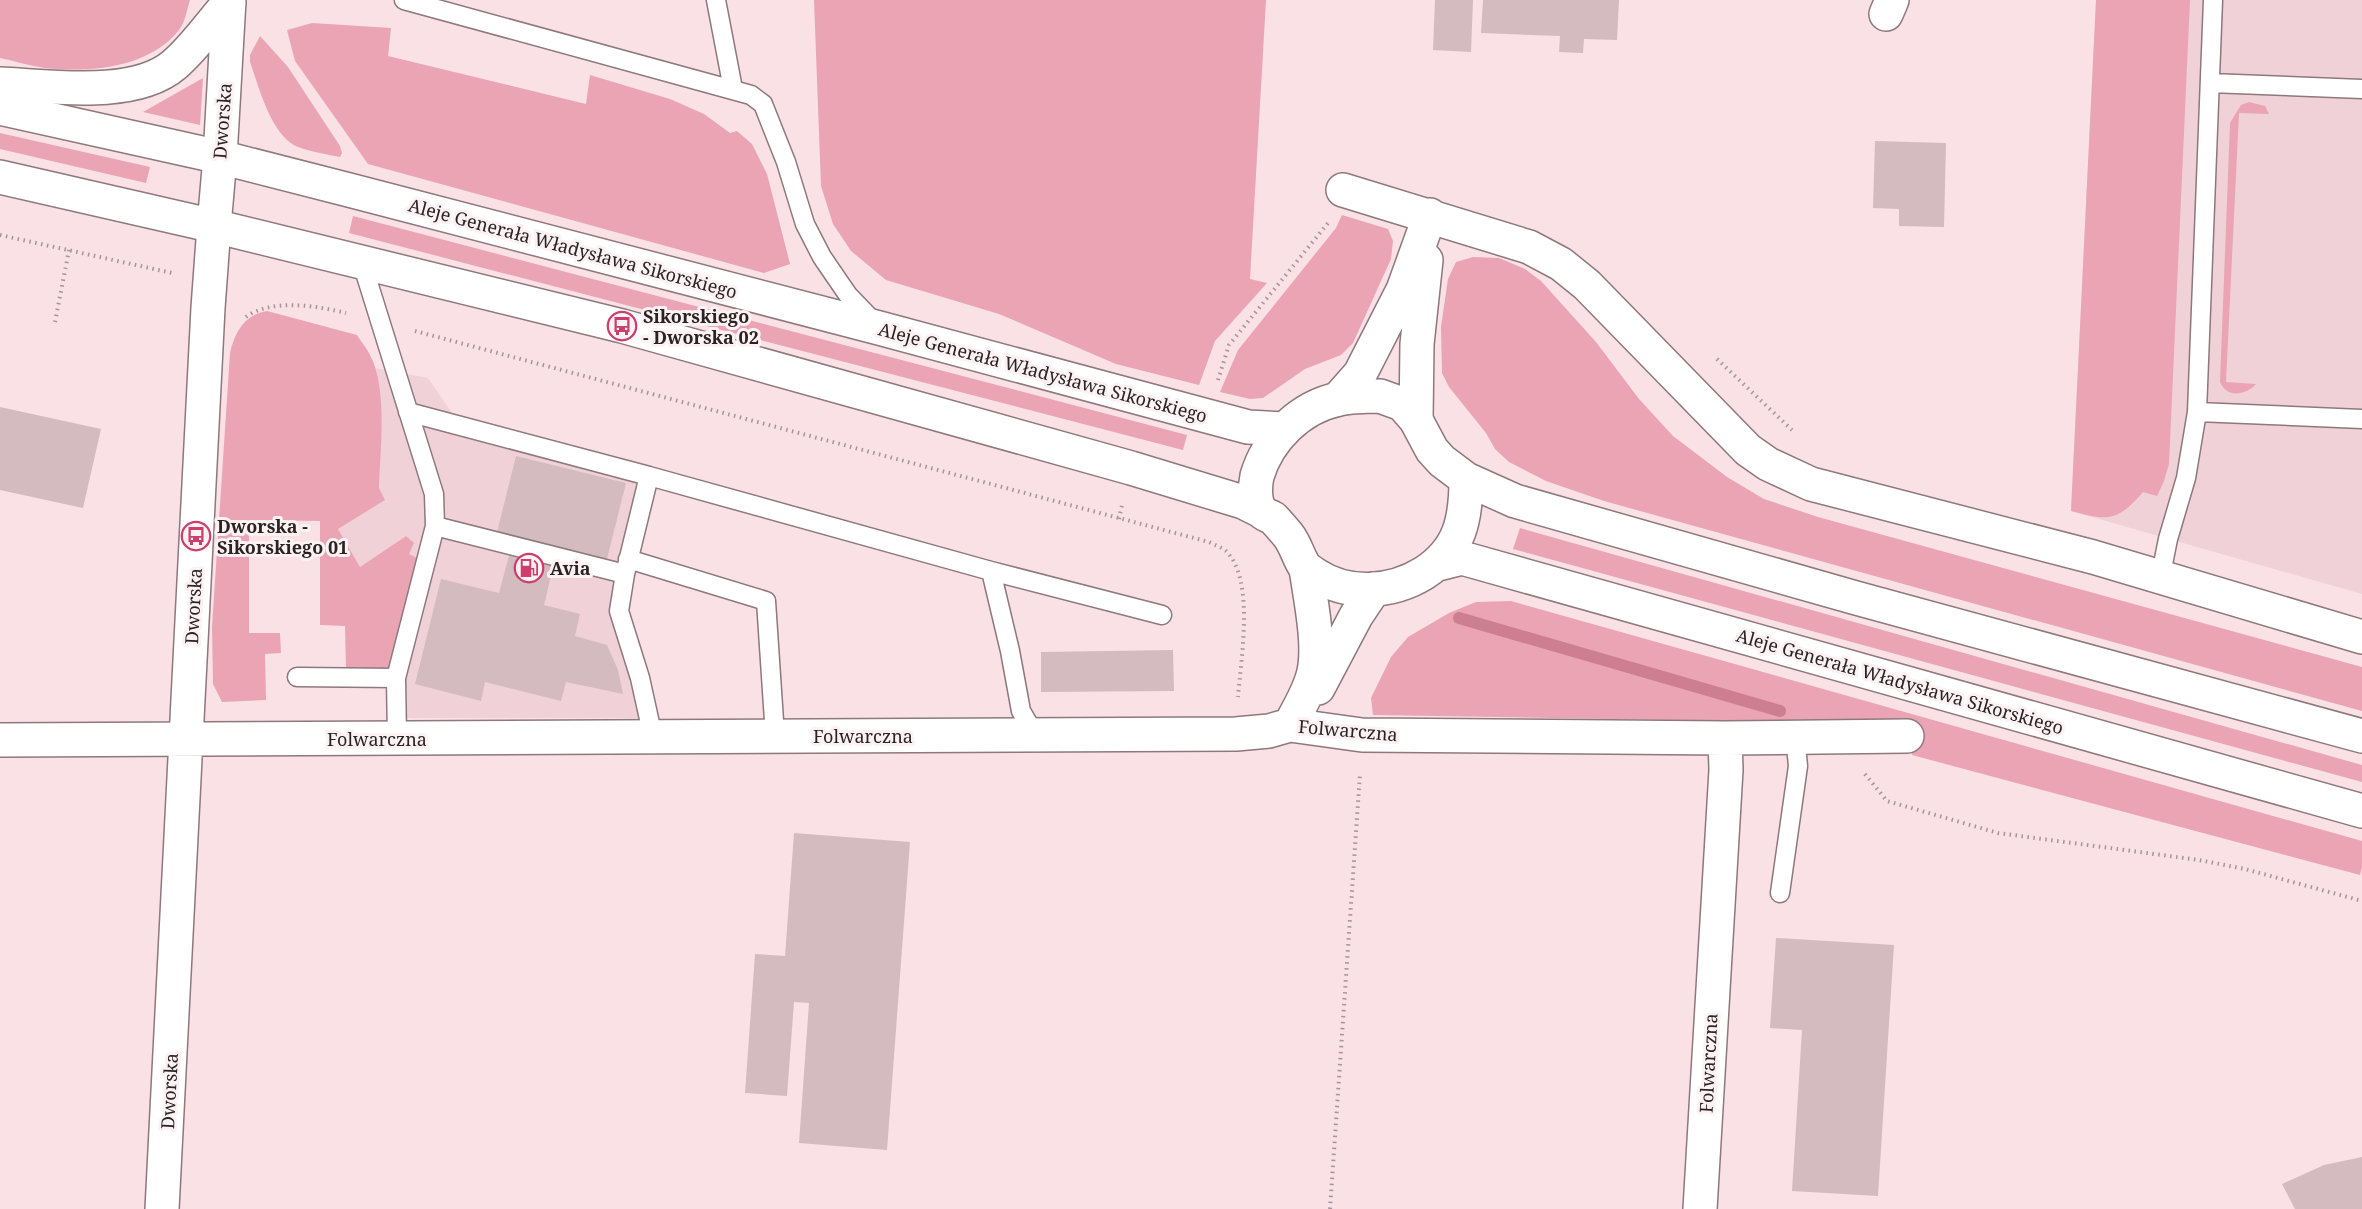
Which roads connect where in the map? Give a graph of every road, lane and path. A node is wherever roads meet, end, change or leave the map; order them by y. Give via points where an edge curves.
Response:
1 (404, 0) edge
2 (716, 0) edge
3 (2214, 0) edge
4 (229, 2) edge
5 (2210, 83) junction
6 (0, 84) edge
7 (733, 89) junction
8 (2362, 89) edge
9 (0, 108) edge
10 (220, 158) junction
11 (0, 177) edge
12 (1343, 190) joint
13 (1430, 215) junction
14 (214, 226) junction
15 (0, 235) edge
16 (69, 250) junction
17 (362, 263) junction
18 (208, 308) junction
19 (55, 322) dead end
20 (379, 322) junction
21 (879, 328) junction
22 (1709, 351) dead end
23 (1338, 399) junction
24 (408, 412) junction
25 (2197, 412) junction
26 (1208, 416) junction
27 (2362, 418) edge
28 (1416, 420) junction
29 (1284, 429) junction
30 (1794, 433) dead end
31 (1131, 468) junction
32 (649, 476) junction
33 (1466, 479) junction
34 (1261, 511) junction
35 (1119, 519) junction
36 (435, 526) junction
37 (1438, 564) junction
38 (626, 567) junction
39 (1306, 568) junction
40 (991, 571) junction
41 (2160, 579) junction
42 (1374, 589) junction
43 (1162, 615) dead end
44 (2362, 637) edge
45 (297, 677) dead end
46 (396, 678) junction
47 (1290, 725) junction
48 (1236, 734) junction
49 (1035, 735) junction
50 (1362, 735) junction
51 (1857, 735) junction
52 (653, 736) junction
53 (775, 736) junction
54 (1795, 736) junction
55 (1907, 736) dead end
56 (2362, 736) edge
57 (1725, 738) junction
58 (397, 739) junction
59 (0, 740) edge
60 (187, 740) junction
61 (2362, 811) edge
62 (1780, 893) dead end
63 (2362, 901) edge
64 (162, 1209) edge
65 (1330, 1209) edge
66 (1700, 1209) edge

1 - 7 lane
2 - 7 lane
3 - 5 lane
4 - 6 street, Dworska via 173,66 143,81 126,86 85,87
4 - 10 street, Dworska
5 - 8 lane
5 - 25 lane
7 - 21 lane via 763,104 805,224 822,258 848,295
9 - 10 street, Aleje Generała Władysława Sikorskiego
10 - 14 street, Dworska
10 - 21 street, Aleje Generała Władysława Sikorskiego
11 - 14 street
12 - 13 street
12 - 26 path via 1325,228 1229,345
13 - 23 street via 1403,290 1360,374
13 - 28 street via 1417,344
13 - 41 street via 1529,247 1561,264 1587,285 1748,450 1768,464 1811,484 2093,557
14 - 17 street
14 - 18 street, Dworska
15 - 16 path
16 - 18 path via 172,273 183,282 185,302
16 - 19 path
17 - 20 lane
17 - 31 street via 622,327
18 - 20 path via 246,317 263,308 316,306
18 - 60 street, Dworska
20 - 24 lane
20 - 35 path
21 - 26 street, Aleje Generała Władysława Sikorskiego
22 - 30 path
23 - 28 street via 1380,396 1402,404
23 - 29 street via 1317,407
24 - 32 lane
24 - 36 lane via 434,494
25 - 27 lane
25 - 41 lane via 2186,478
26 - 29 street, Aleje Generała Władysława Sikorskiego via 1248,427
28 - 33 street via 1432,450
29 - 34 street via 1267,450 1256,482 1255,496
31 - 34 street via 1244,502
31 - 35 path
32 - 38 lane
32 - 40 lane
33 - 37 street via 1466,509 1460,532
33 - 56 street via 1526,504
34 - 39 street via 1290,537
35 - 48 path via 1209,542 1231,557 1242,582 1244,602
36 - 38 lane
36 - 46 lane
37 - 42 street via 1404,583
37 - 61 street, Aleje Generała Władysława Sikorskiego via 1462,558
38 - 52 lane via 619,611
38 - 53 lane via 766,601
39 - 42 street via 1340,586
39 - 47 street via 1315,659 1312,678
40 - 43 lane
40 - 49 lane via 1021,711
41 - 44 street
42 - 47 street via 1311,701
45 - 46 lane
46 - 58 lane
47 - 48 street, Folwarczna
47 - 50 street, Folwarczna
48 - 49 street, Folwarczna
49 - 53 street, Folwarczna
50 - 57 street, Folwarczna
50 - 65 path
51 - 54 street, Folwarczna
51 - 55 street, Folwarczna
51 - 63 path via 1861,769 1887,801 1998,833 2245,868
52 - 53 street, Folwarczna
52 - 58 street, Folwarczna
54 - 57 street, Folwarczna
54 - 62 lane via 1798,766
57 - 66 street, Folwarczna
58 - 60 street, Folwarczna
59 - 60 street, Folwarczna
60 - 64 street, Dworska

